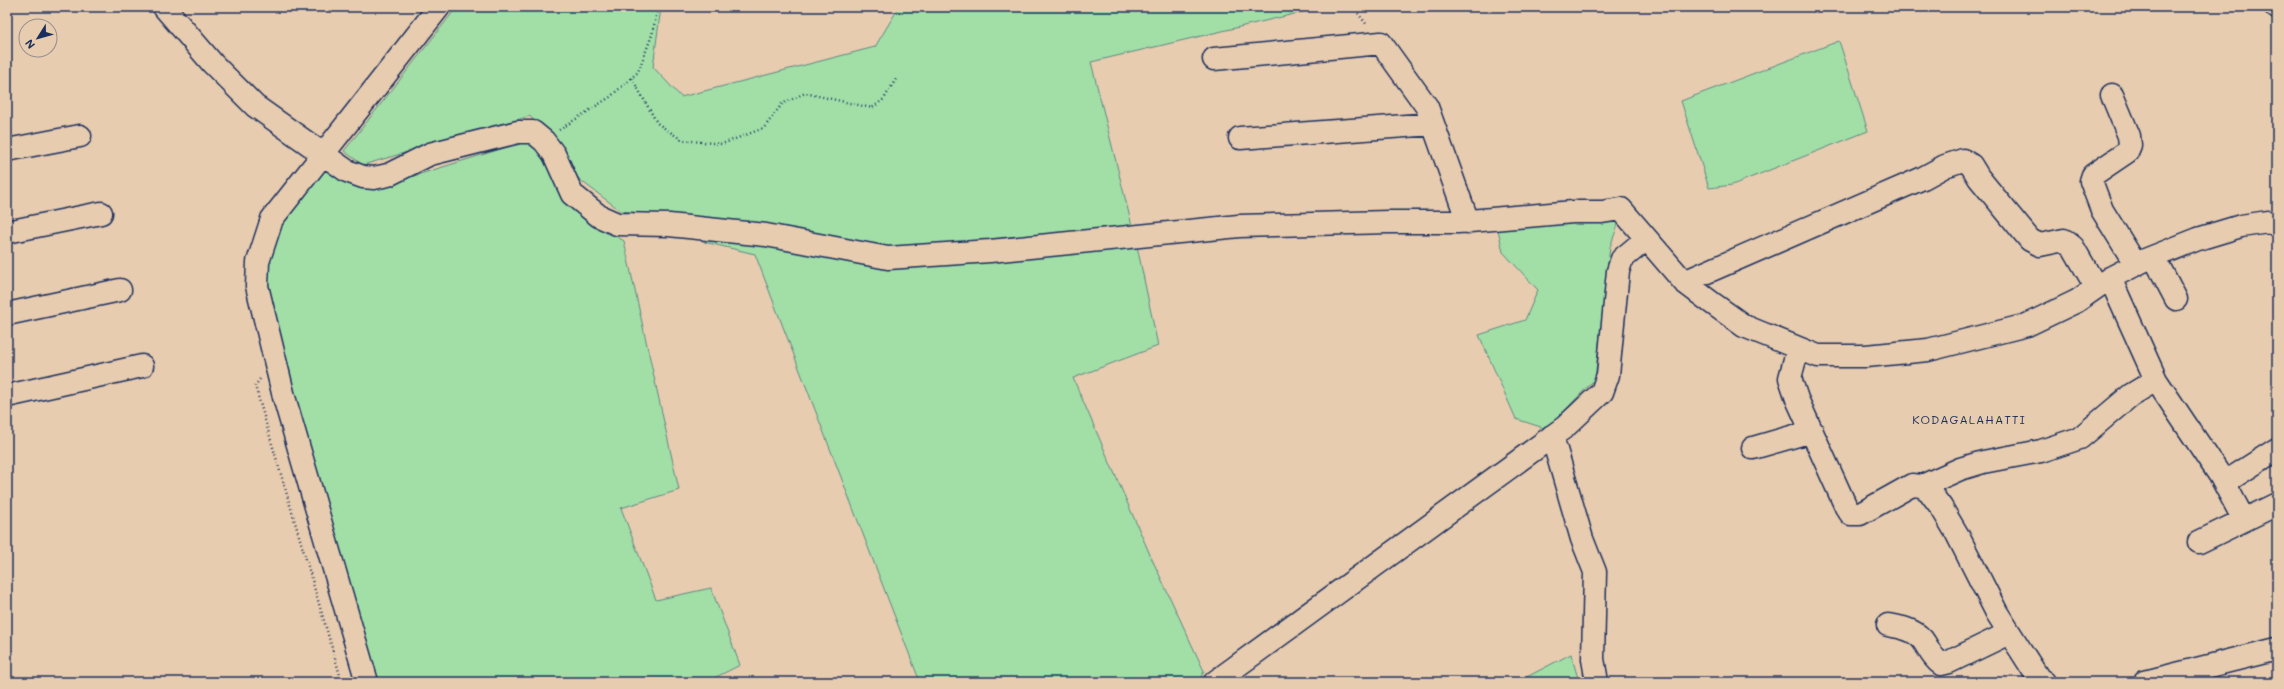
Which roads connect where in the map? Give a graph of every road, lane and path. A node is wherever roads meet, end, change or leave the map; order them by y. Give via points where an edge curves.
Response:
1 (164, 7) edge
2 (439, 7) edge
3 (658, 7) edge
4 (1214, 59) dead end
5 (632, 78) junction
6 (896, 80) dead end
7 (2112, 95) dead end
8 (1433, 124) junction
9 (80, 136) dead end
10 (1240, 138) dead end
11 (544, 141) junction
12 (7, 150) edge
13 (324, 154) junction
14 (101, 213) dead end
15 (1468, 222) junction
16 (2277, 225) edge
17 (7, 232) edge
18 (1646, 239) junction
19 (2145, 261) junction
20 (1684, 282) junction
21 (2103, 283) junction
22 (120, 290) dead end
23 (2176, 299) dead end
24 (7, 314) edge
25 (1798, 348) junction
26 (275, 359) junction
27 (142, 366) dead end
28 (2156, 380) junction
29 (7, 396) edge
30 (1812, 431) junction
31 (1552, 436) junction
32 (1753, 448) dead end
33 (2277, 449) edge
34 (2221, 477) junction
35 (1922, 486) junction
36 (2277, 504) edge
37 (2244, 520) junction
38 (2199, 542) dead end
39 (1888, 625) dead end
40 (2009, 633) junction
41 (2277, 649) edge
42 (1933, 658) junction
43 (342, 682) edge
44 (367, 682) edge
45 (1215, 682) edge
46 (1597, 682) edge
47 (1937, 682) edge
48 (2044, 682) edge
49 (2145, 682) edge

1 - 13 street via 213,64 255,106
2 - 13 street
3 - 5 path via 652,35 638,72
4 - 8 street via 1381,43 1427,107
5 - 6 path via 657,123 682,140 722,144 764,128 782,104 805,93 872,108 884,98
5 - 11 path via 610,97 573,119
7 - 19 street via 2129,136 2130,145 2127,152 2093,175 2091,181 2102,210
8 - 10 street
8 - 15 street
9 - 12 street
11 - 13 street via 533,132 518,132 430,154 388,175 374,178 356,175
11 - 15 street via 554,154 572,194 599,216 617,224 669,225 766,235 888,258 990,251 1239,226
13 - 26 street via 272,219 258,262 257,286
14 - 17 street
15 - 18 street via 1621,209
16 - 19 street via 2268,222 2241,226 2198,239
18 - 20 street
18 - 31 street via 1622,259 1618,270 1608,375 1602,392
19 - 21 street
19 - 23 street
20 - 21 street via 1963,160 1971,165 2030,240 2040,245 2064,240
20 - 25 street via 1744,326
21 - 25 street via 2078,301 2027,325 1928,350 1866,356 1818,356
21 - 28 street
22 - 24 street
25 - 30 street via 1790,378
26 - 43 path via 255,386
26 - 44 street
27 - 29 street
28 - 34 street
28 - 35 street via 2131,395 2080,438 2041,451 2017,454 1960,469
30 - 32 street
30 - 35 street via 1846,507 1852,514 1860,514 1912,485
31 - 45 street
31 - 46 street via 1582,539 1595,572 1593,659
33 - 34 street via 2232,478
34 - 37 street
35 - 40 street via 1929,491 1957,534
36 - 37 street
37 - 38 street
39 - 42 street via 1902,627 1915,633 1922,639
40 - 42 street via 1949,662 1941,664
40 - 48 street
41 - 49 street
42 - 47 street

